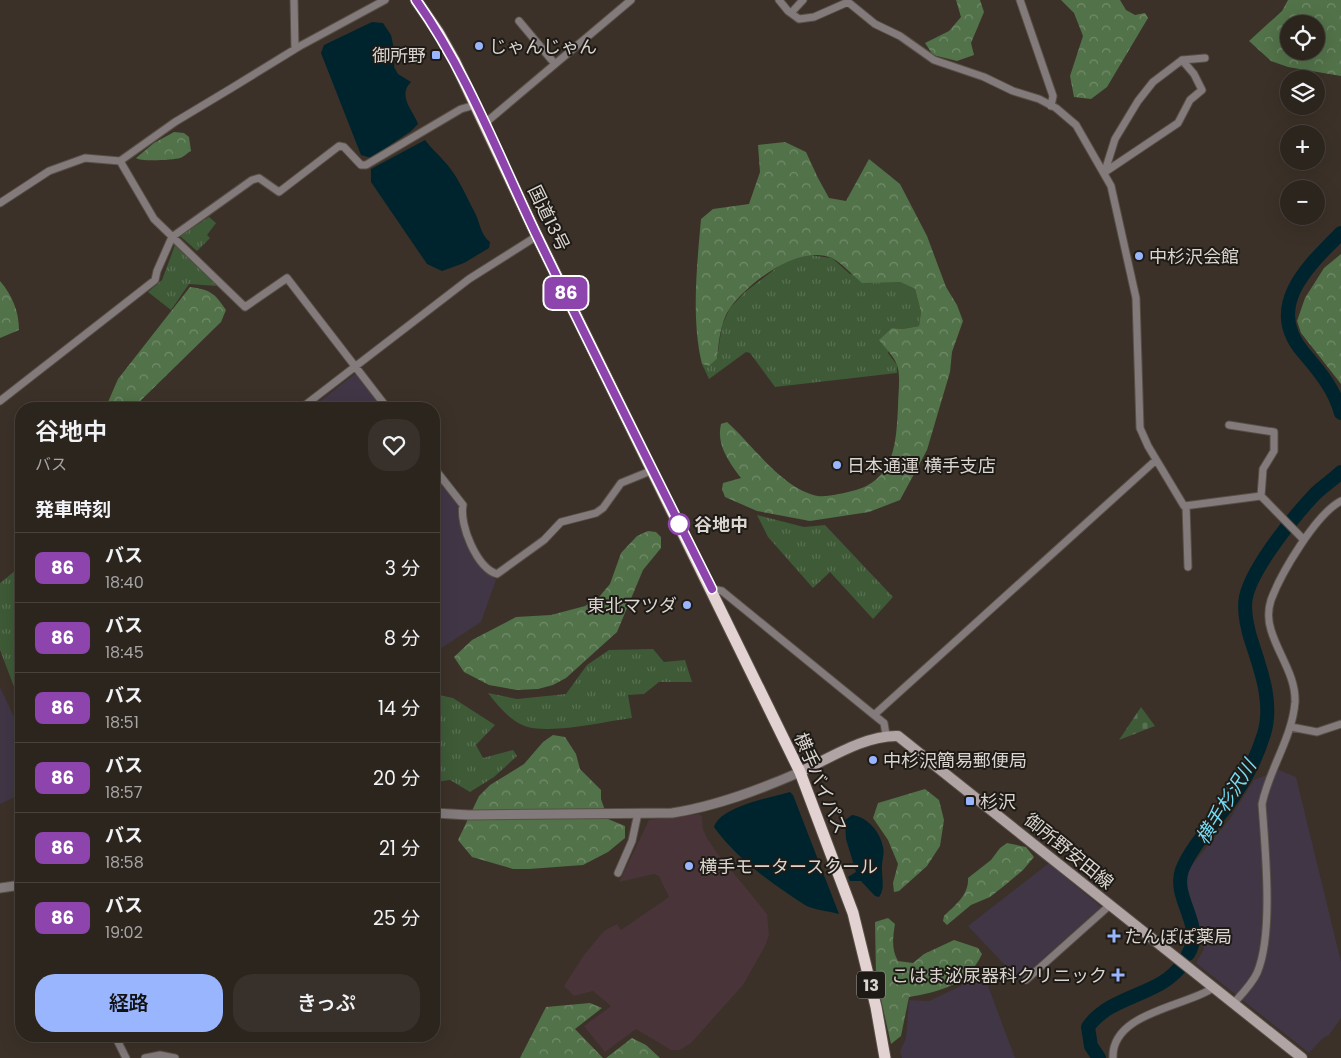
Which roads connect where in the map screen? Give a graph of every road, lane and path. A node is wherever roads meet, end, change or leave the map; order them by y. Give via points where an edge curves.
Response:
1 (294, 0) edge
2 (385, 0) edge
3 (416, 0) edge
4 (632, 0) edge
5 (779, 0) edge
6 (803, 0) edge
7 (1020, 0) edge
8 (791, 13) junction
9 (519, 21) dead end
10 (295, 49) junction
11 (1204, 58) dead end
12 (1182, 60) junction
13 (555, 64) junction
14 (474, 105) junction
15 (1051, 106) junction
16 (484, 124) junction
17 (120, 161) junction
18 (1105, 172) junction
19 (0, 203) edge
20 (172, 236) junction
21 (537, 236) junction
22 (355, 367) junction
23 (0, 401) edge
24 (309, 402) edge
25 (382, 402) edge
26 (1229, 425) dead end
27 (1156, 460) junction
28 (653, 470) junction
29 (440, 476) edge
30 (1261, 496) junction
31 (1341, 501) edge
32 (1186, 506) junction
33 (1301, 537) junction
34 (1188, 567) dead end
35 (712, 589) junction
36 (874, 715) junction
37 (1341, 724) edge
38 (1291, 727) junction
39 (886, 735) junction
40 (800, 772) junction
41 (440, 813) edge
42 (638, 813) junction
43 (618, 873) dead end
44 (15, 886) edge
45 (0, 888) edge
46 (1110, 905) junction
47 (1026, 980) dead end
48 (1213, 988) junction
49 (1234, 1004) junction
50 (118, 1042) edge
51 (126, 1058) edge
52 (145, 1058) edge
53 (175, 1058) edge
54 (885, 1058) edge
55 (1112, 1058) edge
56 (1302, 1058) edge

1 - 10 street
2 - 10 street
3 - 14 highway, 国道13号 / 13 via 438,32
4 - 13 street
5 - 8 street
6 - 8 street
7 - 15 street via 1053,96
8 - 15 street via 799,19 814,17 848,2 875,24 900,36 934,60
9 - 13 street
10 - 17 street via 176,122
11 - 12 street
12 - 18 street via 1153,82 1138,102 1115,139
12 - 18 street via 1202,90 1190,100 1178,123
13 - 16 street
14 - 16 highway, 国道13号 / 13
14 - 20 street via 461,109 366,165 361,165 344,147 339,146 279,192 259,178 252,180
15 - 18 street via 1076,125
16 - 21 highway, 国道13号 / 13
17 - 19 street via 85,158 50,170
17 - 20 street via 154,219
18 - 27 street via 1136,298 1140,428
20 - 22 street via 245,307 288,278
20 - 23 street via 155,280
21 - 22 street via 469,279
21 - 28 highway, 国道13号 / 13
22 - 24 street
22 - 25 street
26 - 30 street via 1274,432 1274,451 1263,469
27 - 32 street
27 - 36 street
28 - 29 street via 621,483 596,513 562,522 544,540 497,574 486,568 470,544 461,513 463,505
28 - 35 highway, 国道13号 / 13
30 - 32 street
30 - 33 street
31 - 33 street
32 - 34 street
33 - 38 street via 1271,601 1269,615 1295,700
35 - 36 street via 722,591
35 - 40 highway, 横手バイパス / 13
36 - 39 street via 884,723
37 - 38 street via 1317,732
38 - 49 street via 1266,786 1262,804 1266,932 1262,960 1256,975
39 - 40 main road
39 - 46 main road, 御所野安田線 via 898,736 911,744
40 - 42 street via 701,809
40 - 54 highway, 横手バイパス / 13 via 853,913
41 - 42 street
42 - 43 street via 632,841
44 - 45 street
46 - 47 street
46 - 48 main road, 御所野安田線
48 - 49 main road, 御所野安田線
48 - 55 street via 1201,996 1132,1022 1117,1041
49 - 56 main road, 御所野安田線
50 - 51 street
52 - 53 street via 160,1055

